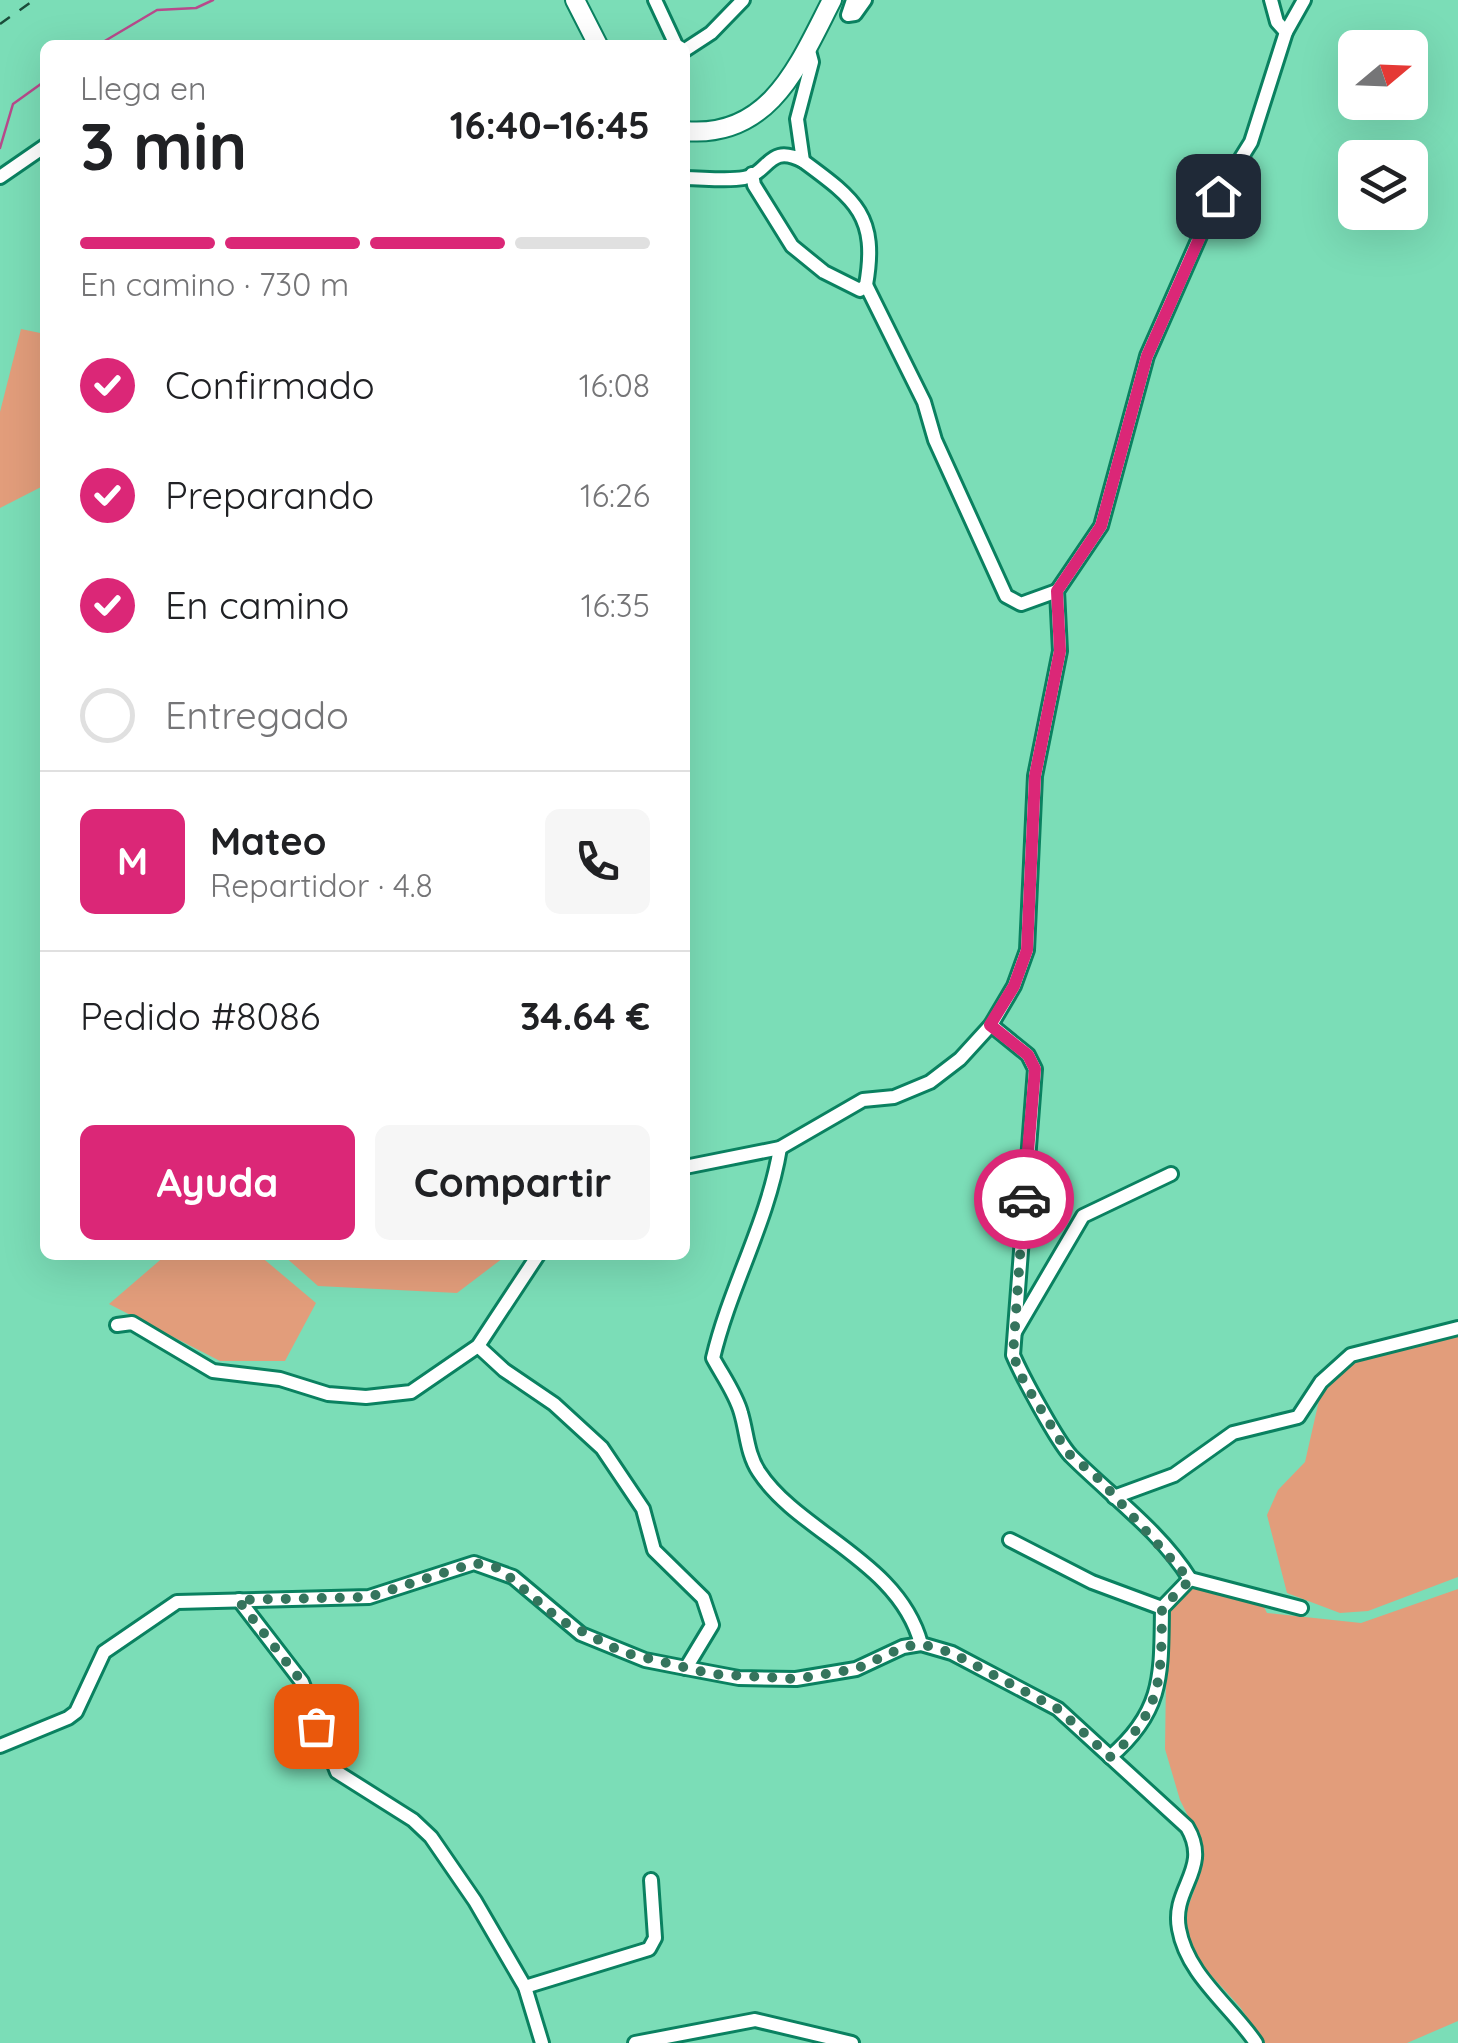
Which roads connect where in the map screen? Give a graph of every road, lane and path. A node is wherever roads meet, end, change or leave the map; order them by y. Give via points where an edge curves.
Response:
1 (575, 0) edge
2 (655, 0) edge
3 (743, 0) edge
4 (832, 0) edge
5 (853, 0) edge
6 (865, 0) edge
7 (1271, 0) edge
8 (1304, 0) edge
9 (1286, 32) junction
10 (595, 40) edge
11 (674, 40) edge
12 (690, 47) edge
13 (808, 47) junction
14 (690, 132) edge
15 (40, 149) edge
16 (803, 161) junction
17 (752, 174) junction
18 (0, 177) edge
19 (690, 178) edge
20 (866, 284) junction
21 (1057, 591) junction
22 (990, 1025) junction
23 (780, 1148) junction
24 (690, 1166) edge
25 (1171, 1174) dead end
26 (535, 1260) edge
27 (118, 1325) dead end
28 (1458, 1328) edge
29 (1014, 1333) junction
30 (478, 1346) junction
31 (1114, 1497) junction
32 (1010, 1540) dead end
33 (1190, 1580) junction
34 (238, 1600) junction
35 (1162, 1608) junction
36 (1301, 1608) dead end
37 (921, 1644) junction
38 (686, 1668) junction
39 (0, 1746) edge
40 (1110, 1757) junction
41 (652, 1880) dead end
42 (525, 1988) junction
43 (793, 2036) edge
44 (542, 2043) edge
45 (635, 2043) edge
46 (852, 2043) edge
47 (1256, 2043) edge

1 - 10 main road
2 - 11 street
3 - 12 street
4 - 13 main road
5 - 6 street via 848,15
7 - 9 street
8 - 9 street
9 - 21 street via 1251,142 1218,196 1147,356 1101,526
13 - 14 main road via 784,89 757,116 722,131
13 - 16 street via 812,62 798,119
15 - 18 street
16 - 17 street via 773,157
16 - 20 street via 866,220 872,240
17 - 19 street
17 - 20 street via 792,246 824,272 860,290
20 - 21 street via 1006,596 1021,604
21 - 22 street via 1060,651 1035,776 1027,950
22 - 23 street via 930,1082 894,1097 863,1100
22 - 29 street via 1028,1055 1035,1069
23 - 24 street
23 - 37 street via 773,1191 723,1314 713,1358 741,1411 759,1472 890,1591
25 - 29 street via 1083,1216
26 - 30 street
27 - 30 street via 132,1323 213,1371 280,1379 328,1394 411,1392
28 - 31 street via 1351,1355 1321,1382 1298,1417 1232,1432 1174,1475
29 - 31 street via 1013,1355 1024,1382 1068,1453
30 - 38 street via 554,1404 624,1476 643,1509 654,1550 710,1611 707,1638
31 - 33 street
32 - 35 street
33 - 35 street
33 - 36 street
34 - 38 street via 369,1597 474,1563 513,1577 582,1634
34 - 39 street via 176,1602 104,1652 76,1712
34 - 42 street via 302,1682 337,1772 431,1837
35 - 40 street via 1161,1676 1150,1714
37 - 38 street via 856,1669 796,1679
37 - 40 street via 1036,1695
40 - 47 street via 1187,1826 1197,1844 1179,1905 1183,1946
41 - 42 street via 650,1949
42 - 44 street
43 - 45 street via 754,2020
43 - 46 street

